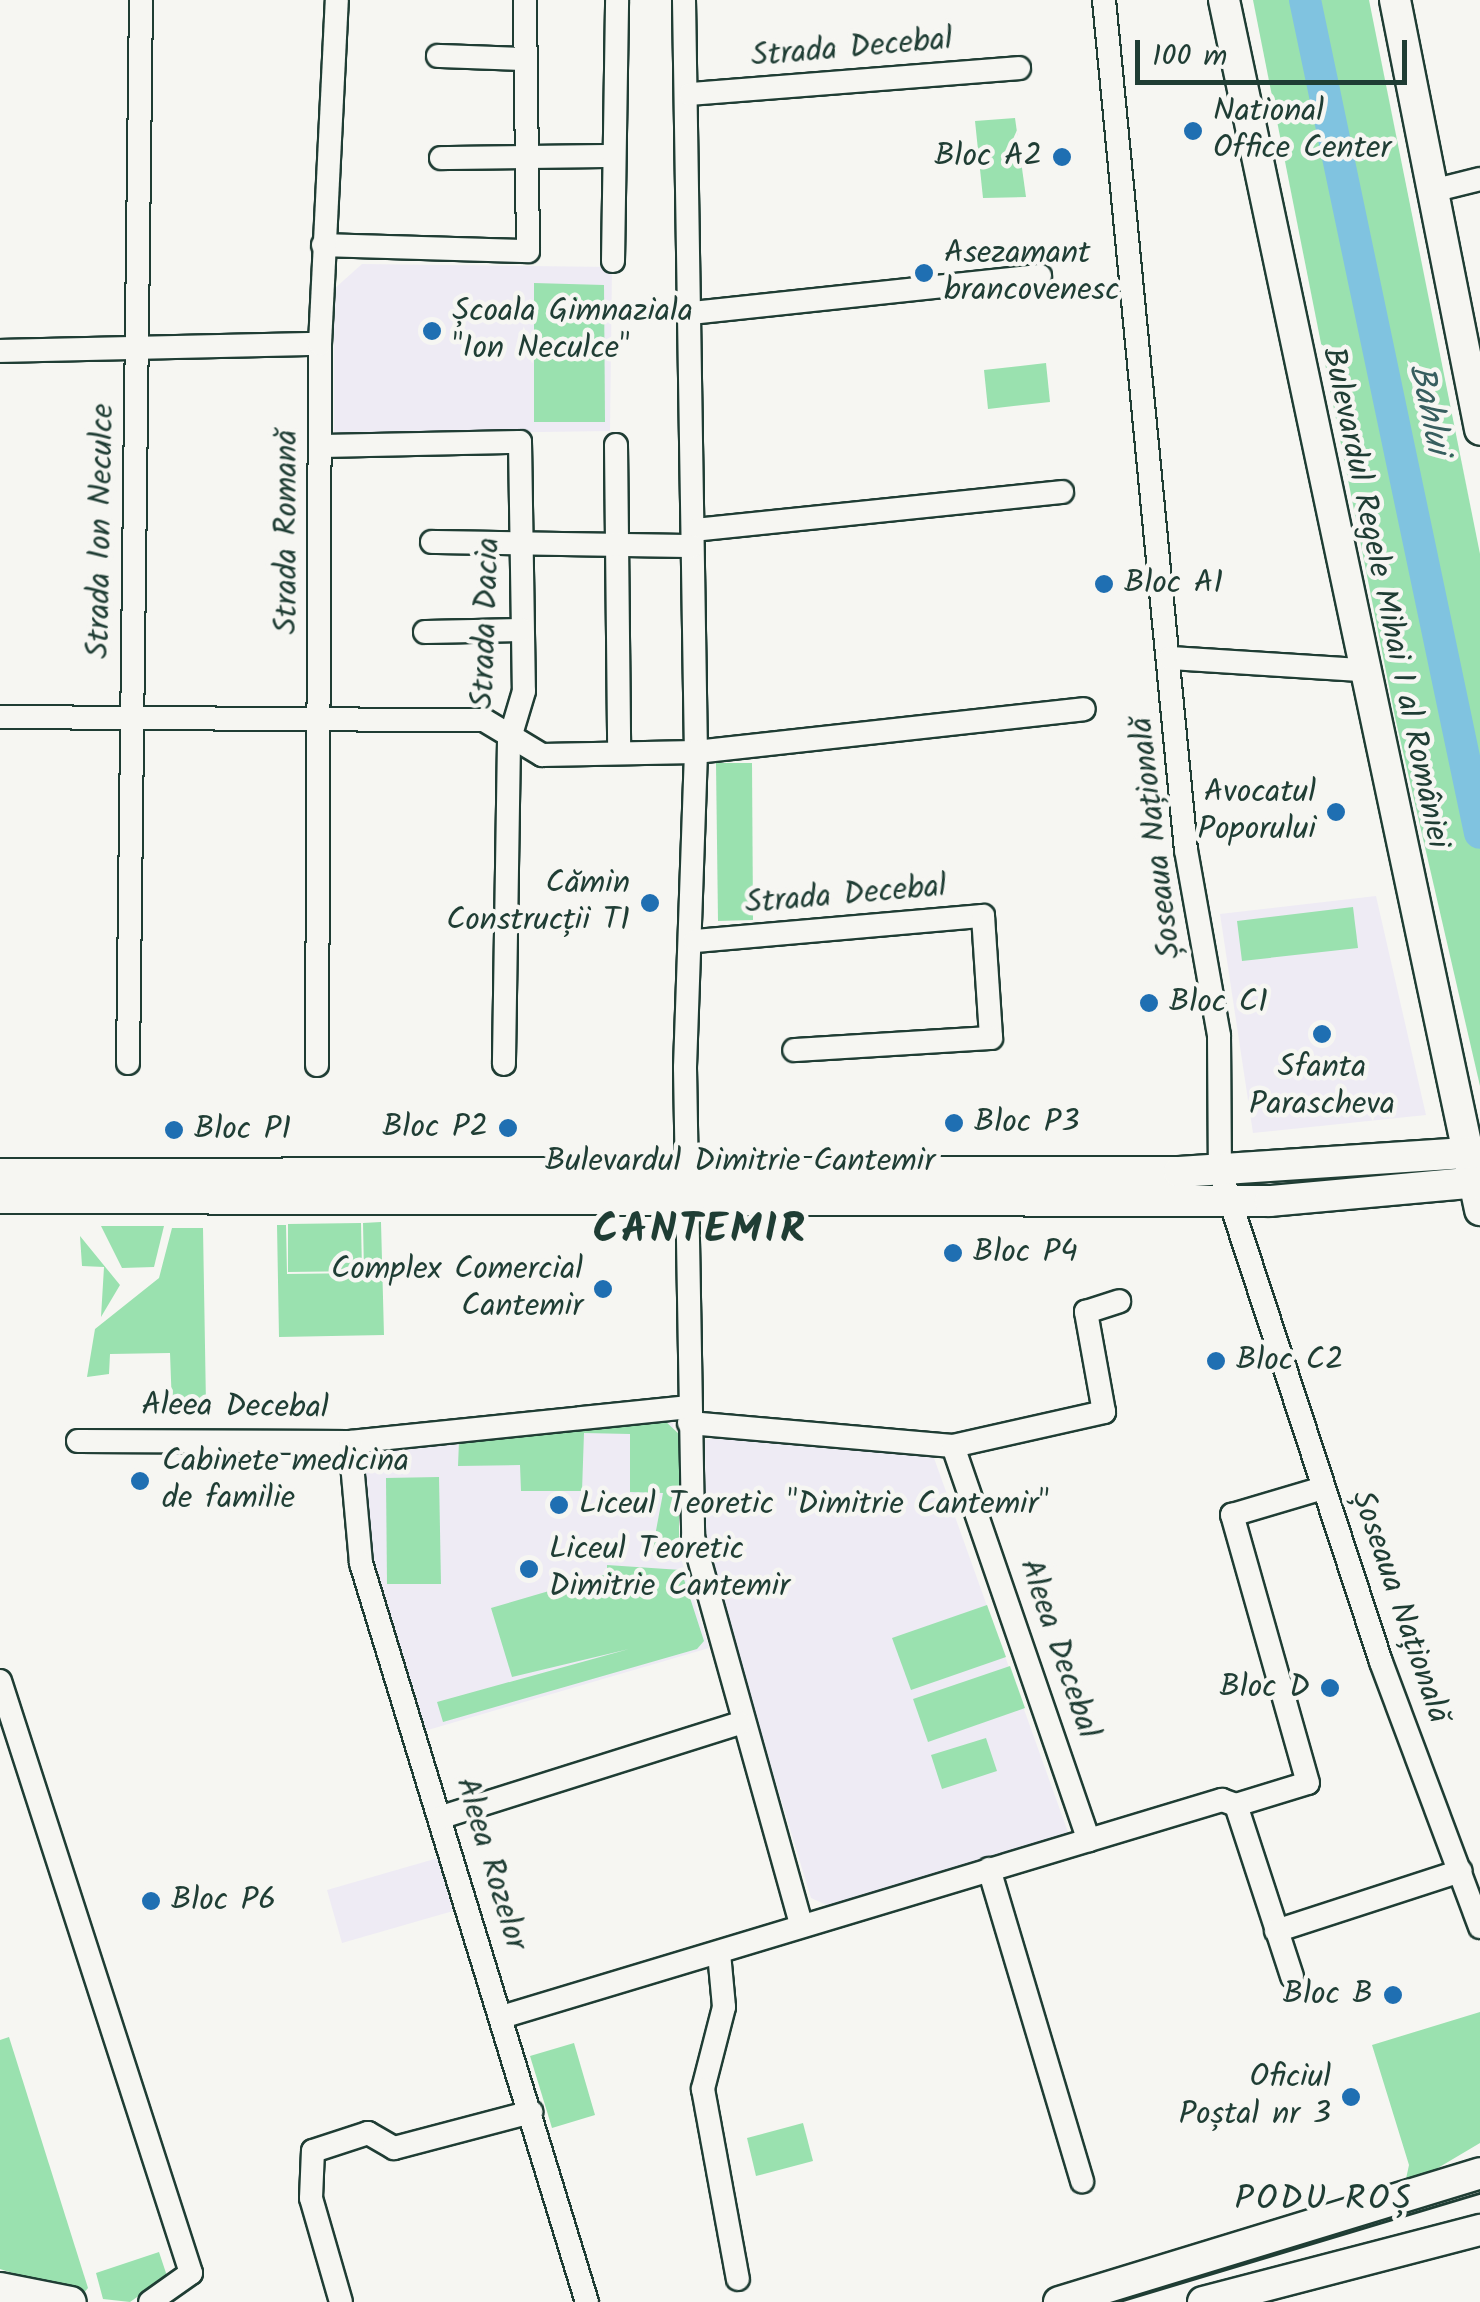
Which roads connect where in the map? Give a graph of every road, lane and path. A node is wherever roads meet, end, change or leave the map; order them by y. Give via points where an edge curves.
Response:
1 (141, 0) edge
2 (336, 0) edge
3 (525, 0) edge
4 (617, 0) edge
5 (684, 0) edge
6 (1104, 0) edge
7 (1224, 0) edge
8 (1394, 0) edge
9 (438, 56) dead end
10 (525, 59) junction
11 (1019, 68) dead end
12 (690, 94) junction
13 (614, 156) junction
14 (527, 157) junction
15 (442, 158) dead end
16 (1480, 180) edge
17 (1432, 191) junction
18 (324, 246) junction
19 (613, 261) dead end
20 (1040, 276) dead end
21 (692, 313) junction
22 (320, 344) junction
23 (136, 346) junction
24 (0, 350) edge
25 (1480, 430) edge
26 (322, 446) junction
27 (616, 446) dead end
28 (1062, 492) dead end
29 (693, 538) junction
30 (432, 542) dead end
31 (523, 543) junction
32 (620, 545) junction
33 (522, 630) junction
34 (424, 632) dead end
35 (1170, 658) junction
36 (1361, 670) junction
37 (1084, 709) dead end
38 (132, 715) junction
39 (320, 715) junction
40 (0, 717) edge
41 (509, 741) junction
42 (619, 751) junction
43 (696, 752) junction
44 (695, 941) junction
45 (794, 1050) dead end
46 (128, 1063) dead end
47 (504, 1064) dead end
48 (317, 1065) dead end
49 (1473, 1152) edge
50 (0, 1174) edge
51 (1225, 1184) junction
52 (687, 1186) junction
53 (1478, 1192) edge
54 (0, 1198) edge
55 (1119, 1301) dead end
56 (689, 1415) junction
57 (78, 1441) dead end
58 (350, 1442) junction
59 (953, 1446) junction
60 (1324, 1488) junction
61 (0, 1682) edge
62 (740, 1723) junction
63 (1236, 1804) junction
64 (442, 1817) junction
65 (1089, 1840) junction
66 (989, 1870) junction
67 (1461, 1871) junction
68 (802, 1924) junction
69 (1480, 1927) edge
70 (1276, 1931) junction
71 (719, 1953) junction
72 (1292, 1976) dead end
73 (505, 2016) junction
74 (531, 2112) junction
75 (1480, 2173) edge
76 (1082, 2181) dead end
77 (1480, 2230) edge
78 (738, 2279) dead end
79 (0, 2288) edge
80 (71, 2302) edge
81 (150, 2302) edge
82 (341, 2302) edge
83 (587, 2302) edge
84 (1059, 2302) edge
85 (1203, 2302) edge

1 - 23 street, Strada Ion Neculce
2 - 18 street, Strada Romană
3 - 10 street
4 - 13 street
5 - 12 street, Strada Decebal
6 - 35 street, Șoseaua Națională
7 - 36 main road, Bulevardul Regele Mihai I al României
8 - 17 main road
9 - 10 street
10 - 14 street
11 - 12 street, Strada Decebal
12 - 21 street, Strada Decebal
13 - 14 street
13 - 19 street
14 - 15 street
14 - 18 street via 528,251
16 - 17 street
17 - 25 main road
18 - 22 street, Strada Romană
20 - 21 street
21 - 29 street, Strada Decebal
22 - 23 street
22 - 26 street, Strada Romană
23 - 24 street
23 - 38 street, Strada Ion Neculce
26 - 31 street, Strada Dacia via 520,442
26 - 39 street, Strada Romană
27 - 32 street
28 - 29 street
29 - 32 street
29 - 43 street, Strada Decebal
30 - 31 street
31 - 32 street
31 - 33 street, Strada Dacia
32 - 42 street
33 - 34 street
33 - 41 street, Strada Dacia via 524,691
35 - 36 street
35 - 51 street, Șoseaua Națională via 1191,894 1219,1036
36 - 49 main road, Bulevardul Regele Mihai I al României
37 - 43 street
38 - 39 street
38 - 40 street
38 - 46 street, Strada Ion Neculce
39 - 41 street via 484,720
39 - 48 street, Strada Romană
41 - 42 street via 542,755
41 - 47 street, Strada Dacia
42 - 43 street
43 - 44 street, Strada Decebal
44 - 45 street, Strada Decebal via 983,916 991,1038
44 - 52 street, Strada Decebal
49 - 51 main road, Bulevardul Dimitrie Cantemir
49 - 53 main road, Bulevardul Regele Mihai I al României
50 - 52 main road, Bulevardul Dimitrie Cantemir
51 - 52 main road, Bulevardul Dimitrie Cantemir
51 - 53 main road, Bulevardul Dimitrie Cantemir
51 - 60 street, Șoseaua Națională
52 - 54 main road, Bulevardul Dimitrie Cantemir
52 - 56 street
55 - 59 street via 1086,1312 1104,1412
56 - 58 street, Aleea Decebal
56 - 59 street, Aleea Decebal
56 - 62 street via 696,1556
57 - 58 street, Aleea Decebal
58 - 64 street, Aleea Rozelor via 362,1564
59 - 65 street, Aleea Decebal
60 - 63 street via 1232,1515 1308,1783
60 - 67 street, Șoseaua Națională
61 - 81 street via 190,2272
62 - 64 street
62 - 68 street
63 - 65 street via 1222,1800
63 - 70 street
64 - 73 street, Aleea Rozelor
65 - 66 street
66 - 68 street
66 - 76 street
67 - 69 street, Șoseaua Națională
67 - 70 street
68 - 71 street
70 - 72 street
71 - 73 street
71 - 78 street via 724,2007 703,2089
73 - 74 street, Aleea Rozelor
74 - 82 street via 394,2148 368,2133 312,2151 310,2198
74 - 83 street, Aleea Rozelor
75 - 84 main road
77 - 85 main road
79 - 80 main road

